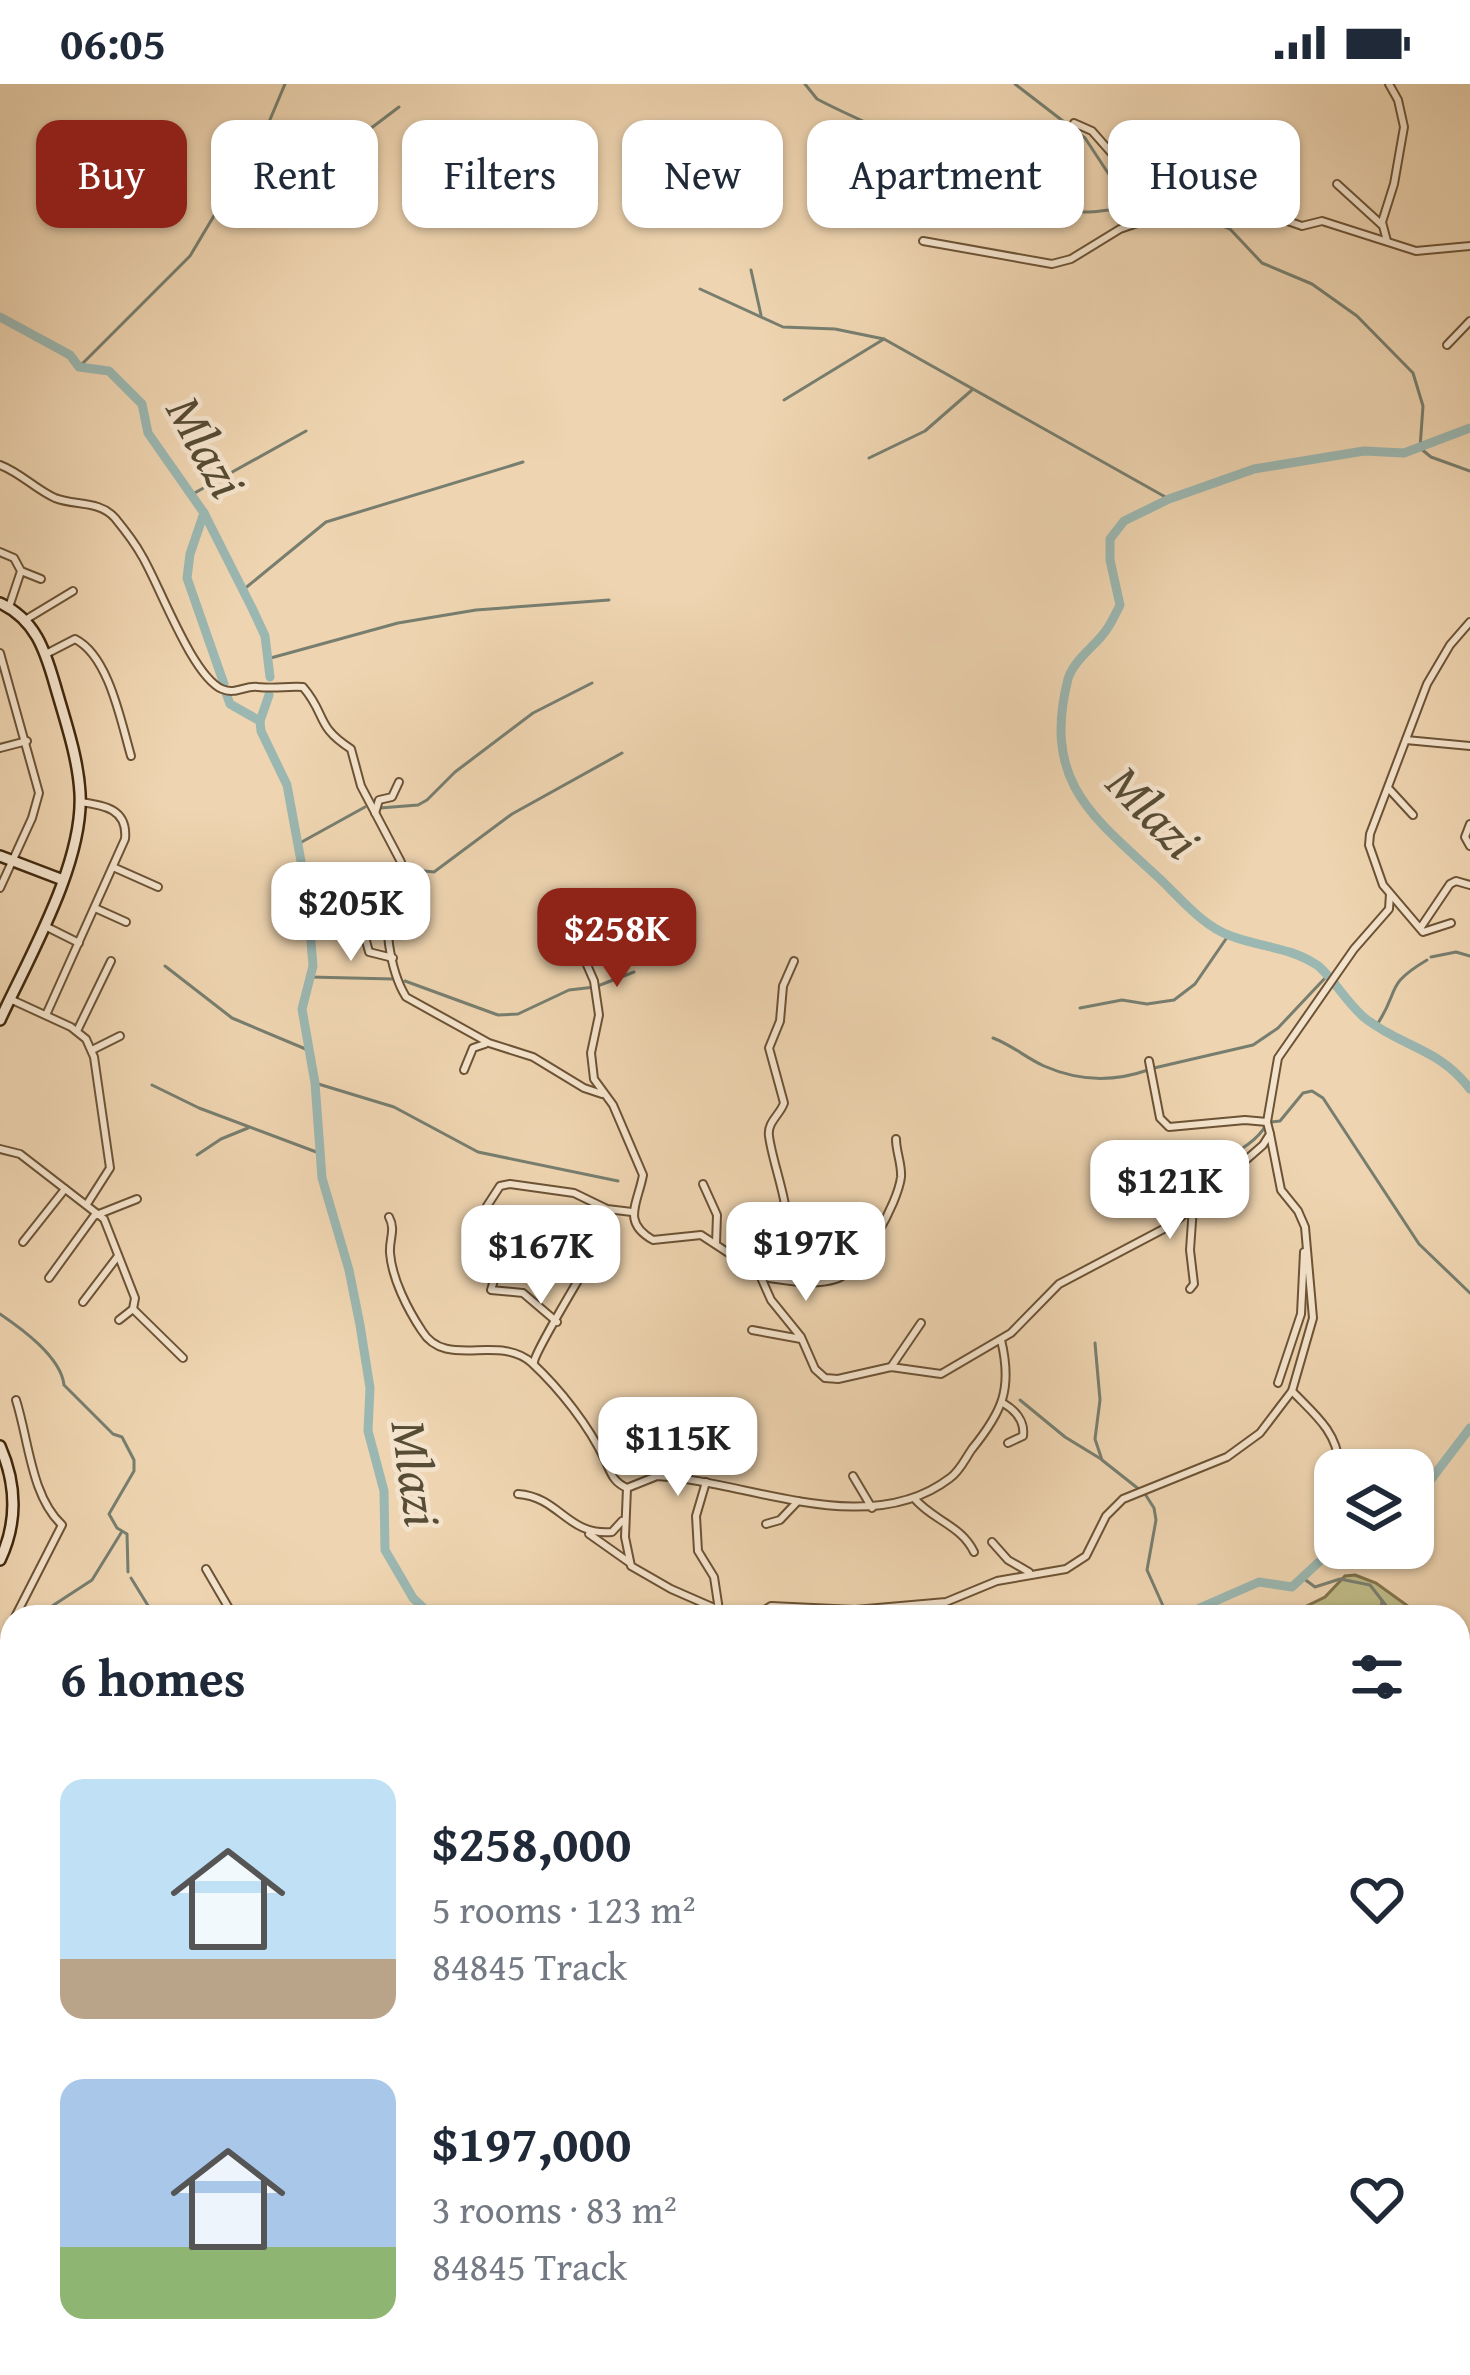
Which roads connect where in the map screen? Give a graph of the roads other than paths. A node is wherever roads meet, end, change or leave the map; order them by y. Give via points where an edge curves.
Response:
1 (1389, 84) edge
2 (1084, 127) edge
3 (1108, 150) edge
4 (1337, 184) dead end
5 (1300, 225) edge
6 (1382, 225) junction
7 (1126, 228) edge
8 (923, 241) dead end
9 (1388, 242) junction
10 (1470, 246) edge
11 (1470, 321) edge
12 (1447, 345) dead end
13 (0, 465) edge
14 (0, 552) edge
15 (21, 571) junction
16 (41, 579) dead end
17 (73, 592) dead end
18 (5, 605) edge
19 (25, 620) junction
20 (1470, 622) edge
21 (0, 653) edge
22 (46, 654) junction
23 (1406, 740) junction
24 (27, 741) junction
25 (1469, 747) edge
26 (0, 748) edge
27 (131, 756) dead end
28 (399, 782) dead end
29 (1390, 790) junction
30 (80, 802) junction
31 (1413, 814) dead end
32 (376, 815) junction
33 (1468, 828) edge
34 (1470, 846) edge
35 (0, 856) edge
36 (13, 861) junction
37 (113, 867) junction
38 (63, 880) junction
39 (1470, 885) edge
40 (158, 887) dead end
41 (0, 888) edge
42 (1390, 894) junction
43 (95, 908) junction
44 (126, 922) dead end
45 (361, 922) dead end
46 (1451, 923) dead end
47 (43, 926) junction
48 (1420, 927) junction
49 (80, 943) junction
50 (544, 944) dead end
51 (393, 958) junction
52 (111, 961) dead end
53 (794, 962) dead end
54 (10, 999) junction
55 (46, 1016) junction
56 (0, 1020) edge
57 (77, 1031) junction
58 (120, 1036) dead end
59 (489, 1043) junction
60 (92, 1050) junction
61 (1149, 1061) dead end
62 (464, 1070) dead end
63 (606, 1095) junction
64 (1267, 1122) junction
65 (1270, 1134) junction
66 (896, 1139) dead end
67 (0, 1149) edge
68 (703, 1184) dead end
69 (65, 1189) junction
70 (137, 1199) dead end
71 (87, 1204) junction
72 (488, 1206) dead end
73 (1193, 1207) junction
74 (632, 1212) junction
75 (99, 1214) junction
76 (389, 1217) dead end
77 (23, 1242) dead end
78 (1306, 1243) junction
79 (716, 1245) junction
80 (118, 1256) junction
81 (592, 1256) dead end
82 (495, 1276) dead end
83 (49, 1278) dead end
84 (765, 1278) junction
85 (1190, 1288) dead end
86 (83, 1302) dead end
87 (133, 1309) junction
88 (119, 1320) dead end
89 (557, 1322) junction
90 (921, 1323) dead end
91 (752, 1330) dead end
92 (1001, 1339) junction
93 (802, 1340) junction
94 (183, 1358) dead end
95 (534, 1365) junction
96 (891, 1367) junction
97 (1278, 1383) dead end
98 (1292, 1391) junction
99 (16, 1400) dead end
100 (1003, 1403) junction
101 (1008, 1443) dead end
102 (0, 1446) edge
103 (1338, 1449) edge
104 (853, 1477) dead end
105 (706, 1482) junction
106 (627, 1488) junction
107 (518, 1494) dead end
108 (914, 1498) junction
109 (801, 1499) junction
110 (872, 1508) junction
111 (624, 1518) junction
112 (766, 1524) dead end
113 (586, 1532) junction
114 (992, 1542) dead end
115 (974, 1552) dead end
116 (0, 1560) edge
117 (630, 1563) junction
118 (206, 1569) dead end
119 (1038, 1574) junction
120 (930, 1604) joint
121 (22, 1605) edge
122 (227, 1605) edge
123 (707, 1605) edge
124 (718, 1605) edge
125 (918, 1605) edge

1 - 6 street via 1404,127
2 - 3 street
4 - 6 street
5 - 9 street via 1319,221
6 - 9 street
7 - 8 street via 1057,263
9 - 10 street via 1416,250
11 - 12 street
13 - 32 street via 50,496 114,518 216,686 303,687 328,734 351,749
14 - 15 street
15 - 16 street
15 - 18 street
17 - 19 street
18 - 19 street
19 - 22 street
20 - 23 street via 1426,684
21 - 24 street
22 - 27 street via 82,640 111,687
22 - 30 street
23 - 25 street
23 - 29 street
24 - 26 street
24 - 36 street via 39,799
28 - 32 street
29 - 31 street
29 - 42 street via 1369,845
30 - 37 street via 106,806 125,823
30 - 38 street
32 - 51 street via 401,862 390,895
33 - 34 street
35 - 36 street
36 - 38 street
36 - 41 street
37 - 40 street
37 - 43 street
38 - 47 street
39 - 48 street via 1450,884
42 - 48 street
42 - 64 street via 1389,909 1278,1058
43 - 44 street
43 - 49 street
45 - 51 street via 369,952
46 - 48 street via 1427,934
47 - 49 street
47 - 54 street
49 - 55 street
50 - 63 street via 589,967 599,1015 592,1068
51 - 59 street via 406,997
52 - 57 street
53 - 84 street via 769,1048 784,1103 769,1135 787,1202 783,1260
54 - 55 street
54 - 56 street
55 - 57 street
57 - 60 street
58 - 60 street
59 - 62 street via 473,1048
59 - 63 street
60 - 71 street via 110,1160
61 - 64 street via 1165,1125
63 - 74 street via 643,1175
64 - 65 street
65 - 73 street
65 - 78 street via 1281,1190 1302,1218
66 - 84 street via 899,1186 867,1249 842,1277
67 - 69 street via 20,1154
68 - 79 street via 717,1215
69 - 71 street
69 - 77 street
70 - 75 street
71 - 75 street
72 - 74 street via 510,1184
73 - 85 street
73 - 92 street via 1059,1284
74 - 79 street via 653,1240 697,1234
75 - 80 street
75 - 83 street
76 - 95 street via 395,1277 426,1337 443,1348 511,1350
78 - 97 street via 1299,1324
78 - 98 street via 1313,1318
79 - 84 street
80 - 86 street
80 - 87 street
81 - 89 street
82 - 89 street via 491,1290 518,1290
84 - 93 street via 771,1300
87 - 88 street
87 - 94 street
89 - 95 street via 535,1350
90 - 96 street
91 - 93 street
92 - 96 street via 941,1374
92 - 100 street
93 - 96 street via 815,1369 832,1380
95 - 106 street
98 - 103 street
98 - 119 street via 1247,1444 1123,1499 1086,1556
99 - 121 street via 40,1493 62,1525
100 - 101 street via 1024,1428
100 - 108 street via 956,1474
102 - 116 street via 14,1509
104 - 110 street
105 - 106 street via 651,1477
105 - 109 street
105 - 124 street via 695,1516
106 - 111 street
107 - 113 street via 545,1498
108 - 110 street
108 - 115 street
109 - 110 street
109 - 112 street
111 - 113 street via 611,1532
111 - 117 street
113 - 117 street
114 - 119 street
117 - 123 street
118 - 122 street
119 - 120 street
120 - 125 street

